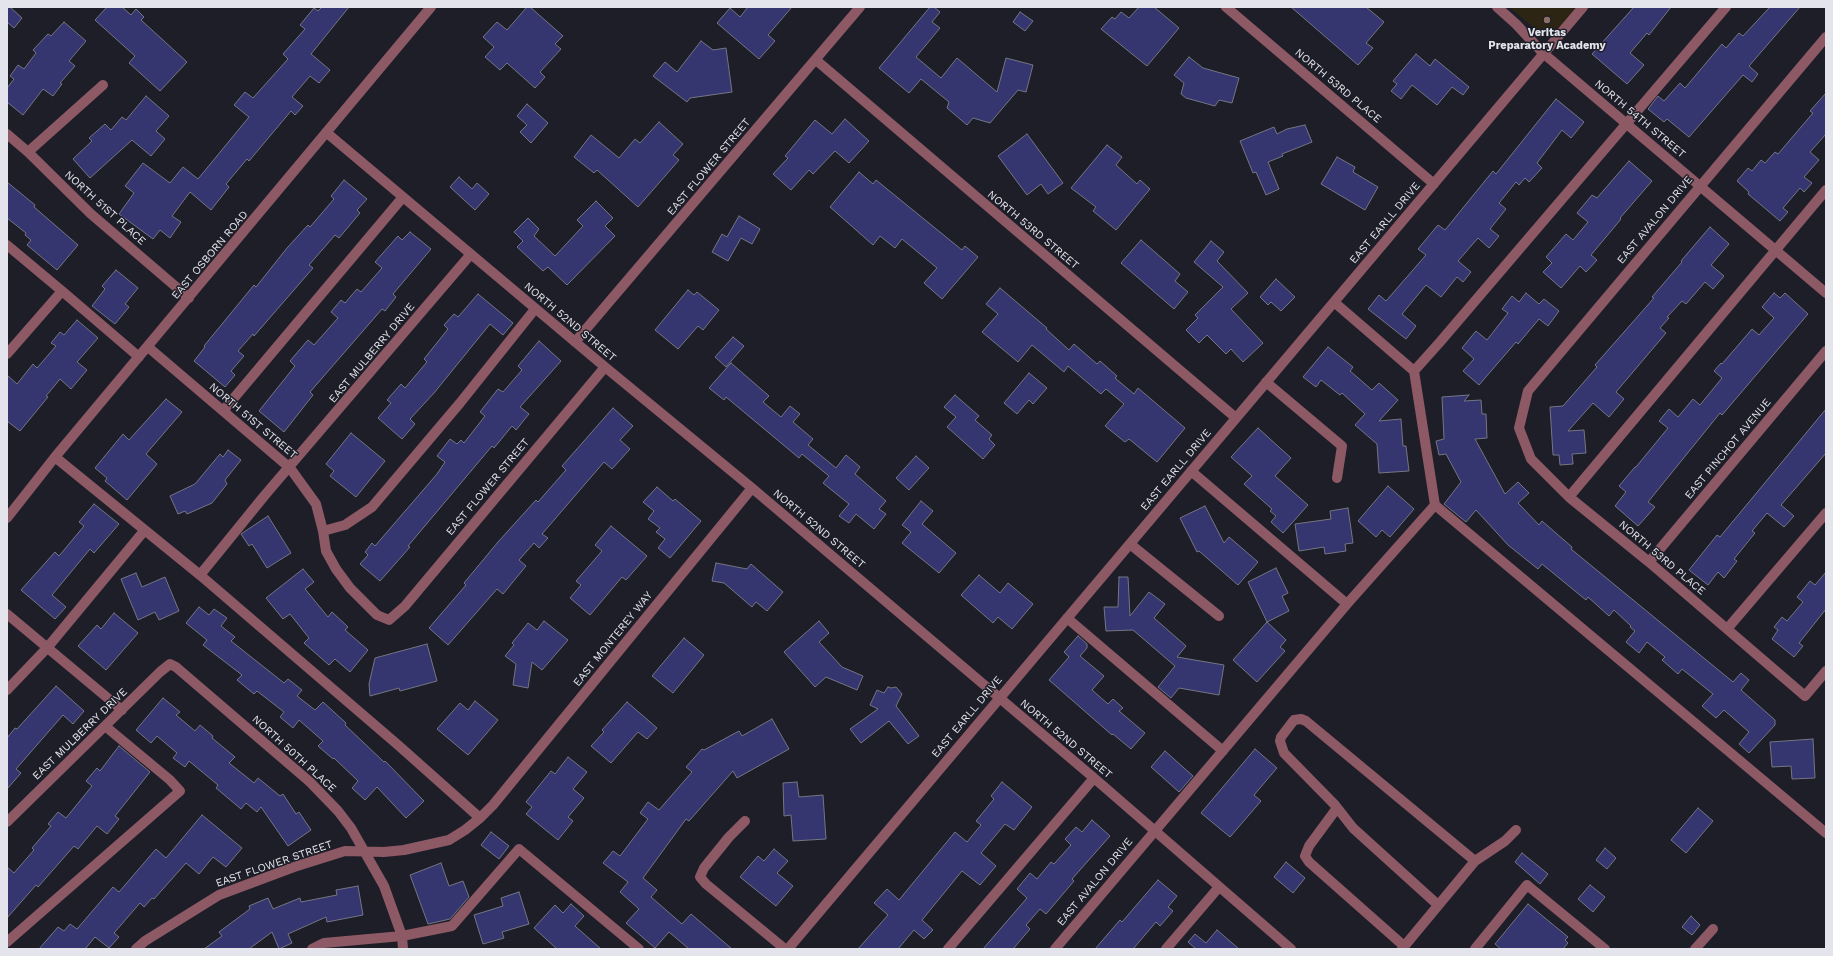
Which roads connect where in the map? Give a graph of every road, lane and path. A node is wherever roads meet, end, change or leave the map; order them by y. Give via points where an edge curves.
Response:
1 (431, 7) edge
2 (860, 7) edge
3 (1226, 7) edge
4 (1497, 7) edge
5 (1583, 7) edge
6 (1726, 7) edge
7 (1826, 37) edge
8 (1543, 53) junction
9 (816, 60) junction
10 (103, 85) dead end
11 (1627, 124) junction
12 (327, 133) junction
13 (7, 134) edge
14 (28, 152) junction
15 (1434, 184) junction
16 (1700, 186) junction
17 (1826, 190) edge
18 (403, 197) junction
19 (7, 245) edge
20 (1776, 250) junction
21 (471, 254) junction
22 (62, 291) junction
23 (1826, 292) edge
24 (190, 298) junction
25 (1334, 302) junction
26 (536, 309) junction
27 (575, 342) junction
28 (148, 347) junction
29 (1826, 351) edge
30 (7, 354) edge
31 (139, 357) junction
32 (605, 367) junction
33 (1414, 371) junction
34 (1266, 382) junction
35 (223, 411) junction
36 (1236, 418) junction
37 (1519, 428) joint
38 (54, 457) junction
39 (290, 468) junction
40 (1191, 471) junction
41 (1337, 478) dead end
42 (752, 488) junction
43 (1569, 497) junction
44 (1435, 505) junction
45 (1826, 513) edge
46 (7, 518) edge
47 (144, 531) junction
48 (323, 531) junction
49 (1130, 544) junction
50 (1649, 562) junction
51 (200, 575) junction
52 (1347, 604) junction
53 (7, 614) edge
54 (1219, 616) dead end
55 (1067, 618) junction
56 (389, 620) joint
57 (1727, 629) junction
58 (47, 648) junction
59 (170, 664) joint
60 (1826, 671) edge
61 (7, 690) edge
62 (999, 698) junction
63 (122, 710) junction
64 (105, 726) junction
65 (1223, 750) junction
66 (1094, 778) junction
67 (493, 805) joint
68 (1337, 808) junction
69 (480, 818) junction
70 (745, 821) dead end
71 (7, 822) edge
72 (1516, 830) dead end
73 (1825, 830) edge
74 (1154, 831) junction
75 (365, 851) junction
76 (1475, 861) junction
77 (1219, 887) junction
78 (1438, 906) junction
79 (1714, 929) dead end
80 (402, 936) junction
81 (7, 942) edge
82 (1279, 945) edge
83 (1403, 947) edge
84 (136, 949) edge
85 (312, 949) edge
86 (403, 949) edge
87 (640, 949) edge
88 (786, 949) edge
89 (948, 949) edge
90 (1055, 949) edge
91 (1166, 949) edge
92 (1291, 949) edge
93 (1475, 949) edge
94 (1605, 949) edge
95 (1695, 949) edge

1 - 12 street, EAST OSBORN ROAD
2 - 9 street, EAST FLOWER STREET
3 - 15 street, NORTH 53RD PLACE
4 - 8 street, NORTH 54TH STREET
5 - 8 street, EAST EARLL DRIVE
6 - 11 street
7 - 16 street, EAST AVALON DRIVE
8 - 11 street, NORTH 54TH STREET
8 - 15 street, EAST EARLL DRIVE
9 - 27 street, EAST FLOWER STREET
9 - 36 street, NORTH 53RD STREET
10 - 14 street
11 - 16 street, NORTH 54TH STREET
11 - 33 street
12 - 18 street, NORTH 52ND STREET
12 - 24 street, EAST OSBORN ROAD
13 - 14 street, NORTH 51ST PLACE
14 - 24 street, NORTH 51ST PLACE via 91,214
15 - 25 street, EAST EARLL DRIVE
16 - 20 street, NORTH 54TH STREET
16 - 37 street, EAST AVALON DRIVE via 1528,391
17 - 20 street
18 - 21 street, NORTH 52ND STREET
18 - 35 street
19 - 22 street
20 - 23 street, NORTH 54TH STREET
20 - 43 street
21 - 26 street, NORTH 52ND STREET
21 - 39 street, EAST MULBERRY DRIVE
22 - 30 street
22 - 31 street
24 - 28 street, EAST OSBORN ROAD
25 - 33 street
25 - 34 street, EAST EARLL DRIVE
26 - 27 street, NORTH 52ND STREET
26 - 48 street via 372,507 346,525
27 - 32 street, NORTH 52ND STREET
28 - 31 street, EAST OSBORN ROAD
28 - 35 street, NORTH 51ST STREET
29 - 50 street, EAST PINCHOT AVENUE
31 - 38 street, EAST OSBORN ROAD
32 - 42 street, NORTH 52ND STREET
32 - 56 street, EAST FLOWER STREET via 404,606
33 - 44 street
34 - 36 street, EAST EARLL DRIVE
34 - 41 street via 1342,446
35 - 39 street, NORTH 51ST STREET
36 - 40 street, EAST EARLL DRIVE
37 - 43 street, NORTH 53RD PLACE via 1531,459
38 - 46 street, EAST OSBORN ROAD
38 - 47 street
39 - 48 street, NORTH 51ST STREET via 316,504
39 - 51 street, EAST MULBERRY DRIVE
40 - 49 street, EAST EARLL DRIVE
40 - 52 street
42 - 62 street, NORTH 52ND STREET
42 - 67 street, EAST MONTEREY WAY
43 - 50 street, NORTH 53RD PLACE
44 - 52 street, EAST AVALON DRIVE
44 - 73 street
45 - 57 street
47 - 51 street
47 - 58 street
48 - 56 street, NORTH 51ST STREET via 326,551 336,570 377,615
49 - 54 street
49 - 55 street, EAST EARLL DRIVE
50 - 57 street, NORTH 53RD PLACE
51 - 69 street
52 - 65 street, EAST AVALON DRIVE
53 - 58 street
55 - 62 street, EAST EARLL DRIVE
55 - 65 street
57 - 60 street, NORTH 53RD PLACE via 1805,696
58 - 61 street
58 - 63 street
59 - 63 street, EAST MULBERRY DRIVE
59 - 75 street, NORTH 50TH PLACE via 310,782 348,824
62 - 66 street, NORTH 52ND STREET
62 - 88 street, EAST EARLL DRIVE
63 - 64 street, EAST MULBERRY DRIVE
64 - 71 street, EAST MULBERRY DRIVE
64 - 81 street via 180,791
65 - 74 street, EAST AVALON DRIVE
66 - 74 street, NORTH 52ND STREET
66 - 89 street
67 - 69 street, EAST FLOWER STREET
68 - 76 street via 1284,753 1281,737 1294,720 1306,721
68 - 78 street via 1354,828
68 - 83 street via 1309,846 1306,856 1309,862
69 - 75 street, EAST FLOWER STREET via 449,840 404,850
70 - 88 street via 704,868 700,877
72 - 76 street via 1505,841
74 - 77 street, NORTH 52ND STREET
74 - 90 street, EAST AVALON DRIVE
75 - 80 street, NORTH 50TH PLACE via 384,886
75 - 84 street, EAST FLOWER STREET via 345,851 219,895
76 - 78 street
77 - 82 street, NORTH 52ND STREET
77 - 91 street
78 - 83 street
79 - 95 street
80 - 85 street via 324,943
80 - 86 street, NORTH 50TH PLACE
80 - 87 street via 452,926 519,849
82 - 92 street, NORTH 52ND STREET
93 - 94 street via 1527,885

